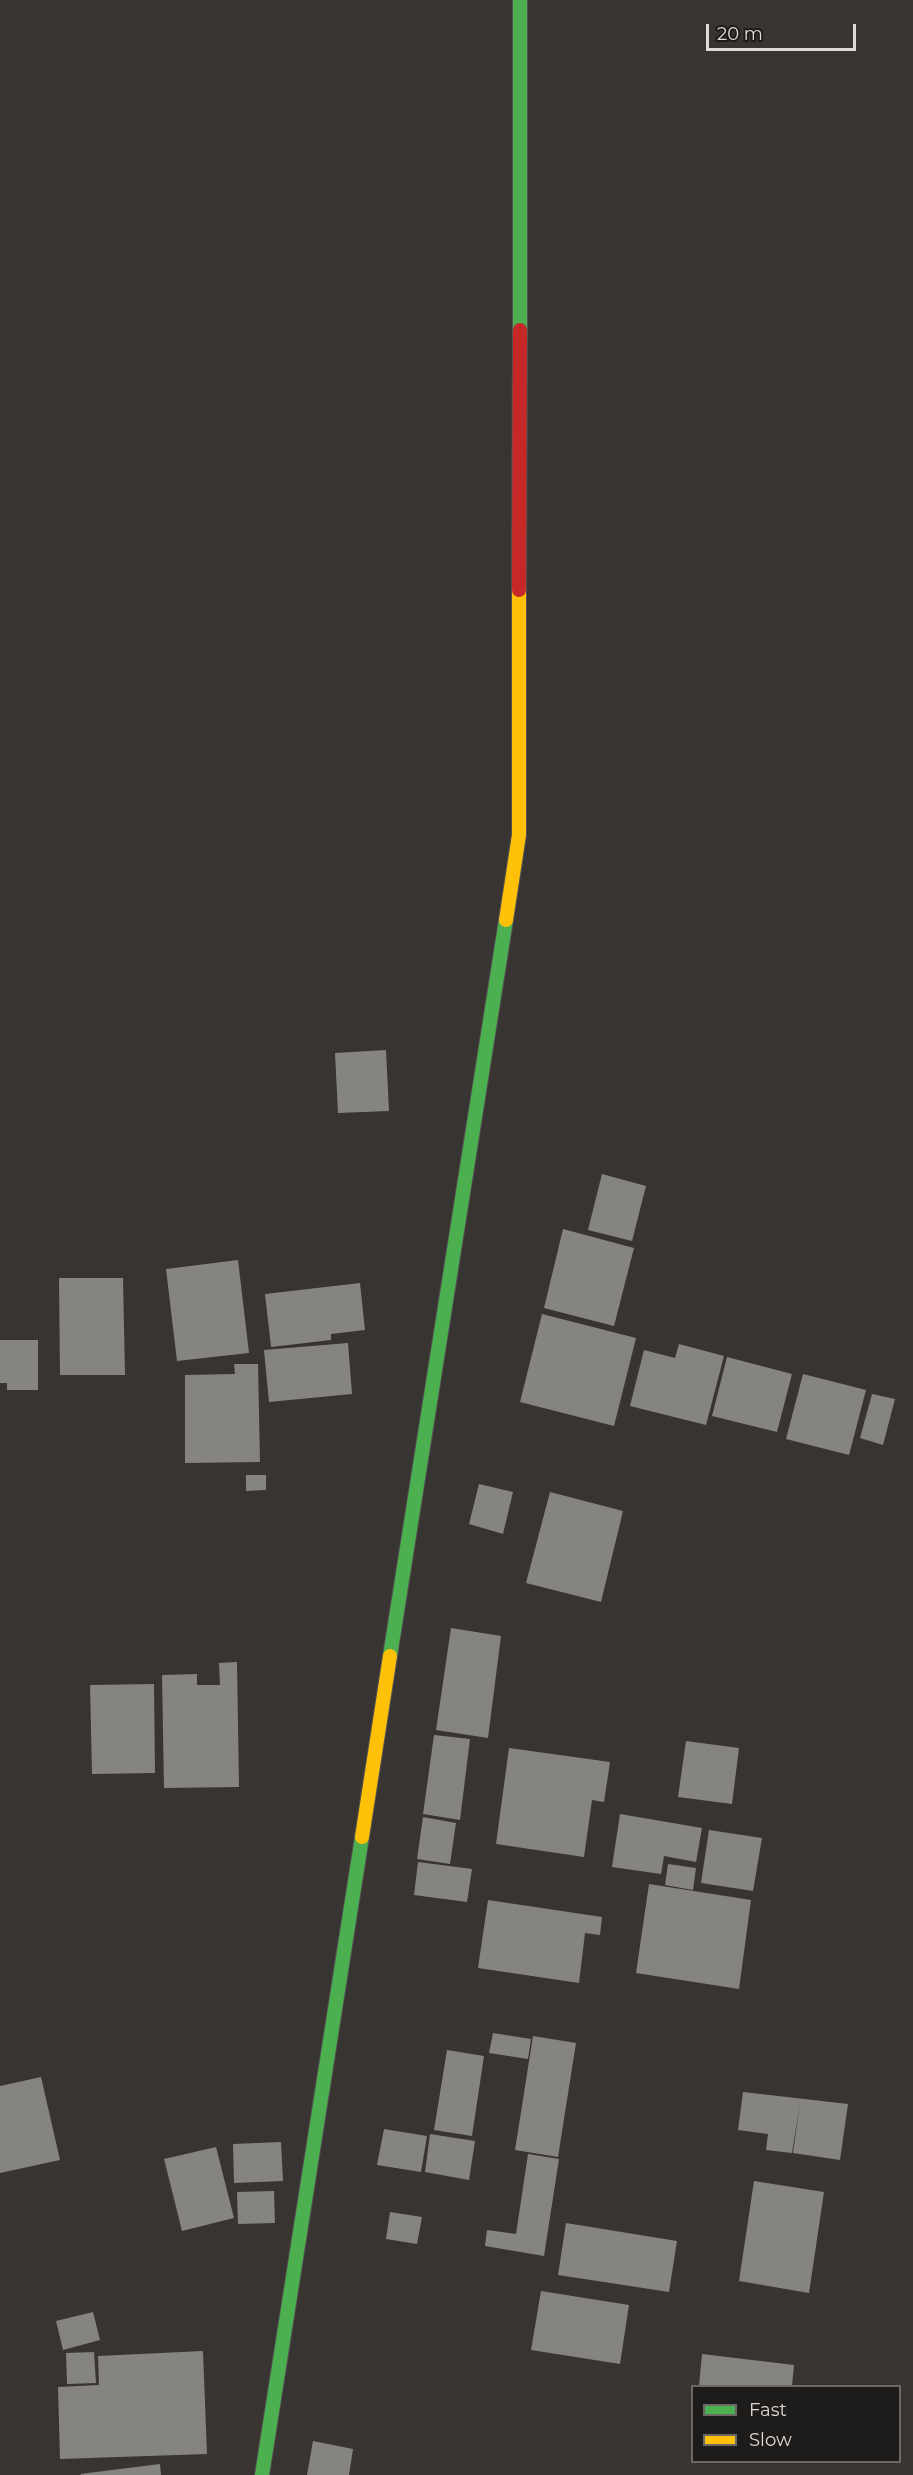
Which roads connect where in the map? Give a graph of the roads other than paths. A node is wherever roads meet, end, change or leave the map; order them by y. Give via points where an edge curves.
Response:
1 (520, 0) edge
2 (262, 2475) edge

1 - 2 street via 519,835

